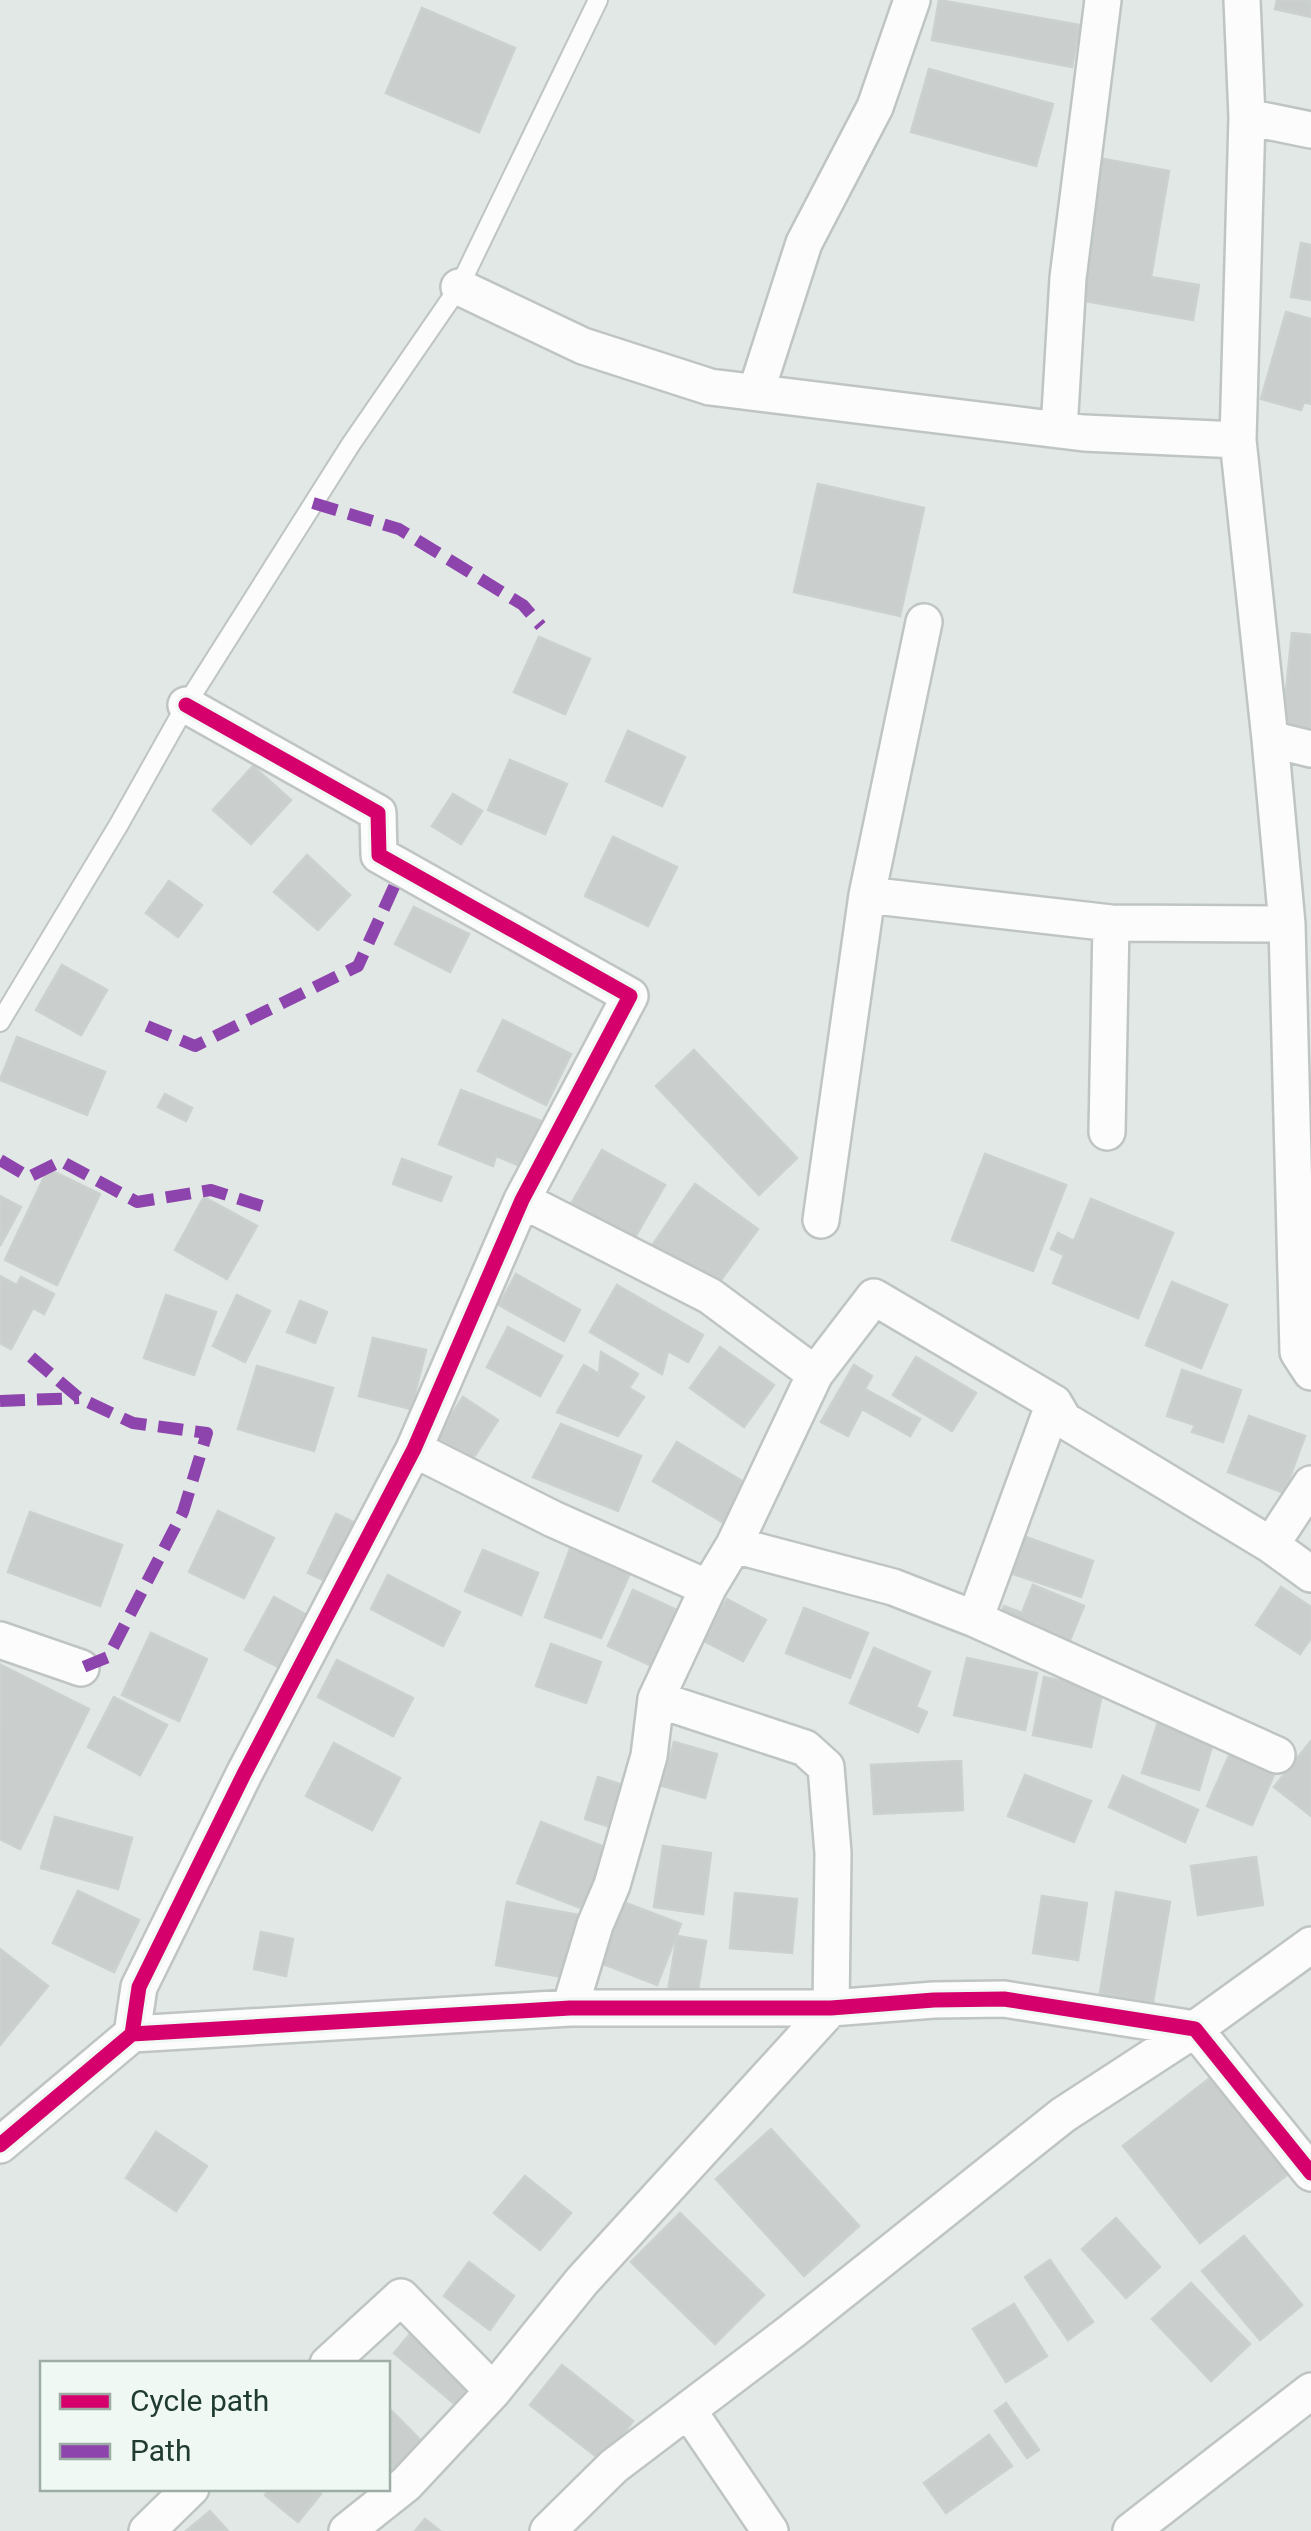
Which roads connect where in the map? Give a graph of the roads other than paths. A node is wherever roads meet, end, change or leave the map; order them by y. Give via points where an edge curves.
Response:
1 (598, 0) edge
2 (912, 0) edge
3 (1103, 0) edge
4 (1242, 0) edge
5 (1248, 117) junction
6 (1311, 130) edge
7 (459, 287) junction
8 (756, 392) junction
9 (1059, 430) junction
10 (1238, 440) junction
11 (924, 622) dead end
12 (186, 705) junction
13 (1270, 740) junction
14 (1311, 749) edge
15 (867, 894) junction
16 (1110, 923) junction
17 (1287, 924) junction
18 (0, 1022) edge
19 (1107, 1132) dead end
20 (522, 1200) junction
21 (821, 1220) dead end
22 (1311, 1372) edge
23 (815, 1374) junction
24 (1054, 1403) junction
25 (414, 1449) junction
26 (1311, 1484) edge
27 (734, 1545) junction
28 (1271, 1545) junction
29 (1311, 1574) edge
30 (708, 1588) junction
31 (975, 1619) junction
32 (0, 1640) edge
33 (81, 1668) dead end
34 (656, 1699) junction
35 (1277, 1755) dead end
36 (1311, 1945) edge
37 (570, 2008) junction
38 (831, 2008) junction
39 (1195, 2029) junction
40 (132, 2034) junction
41 (0, 2145) edge
42 (1311, 2173) edge
43 (331, 2361) edge
44 (492, 2391) junction
45 (1311, 2392) edge
46 (688, 2410) junction
47 (188, 2491) edge
48 (147, 2531) edge
49 (348, 2531) edge
50 (548, 2531) edge
51 (770, 2531) edge
52 (1131, 2531) edge

1 - 7 lane
2 - 8 street via 874,106 804,242
3 - 9 street via 1068,278
4 - 5 street
5 - 6 street
5 - 10 street
7 - 8 street via 583,346 710,387
7 - 12 lane
8 - 9 street
9 - 10 street
10 - 13 street
11 - 15 street
12 - 18 lane
12 - 20 street via 378,813 379,855 630,996
13 - 14 street
13 - 17 street
15 - 16 street
15 - 21 street
16 - 17 street
16 - 19 street
17 - 22 street via 1298,1352
20 - 23 street via 710,1296
20 - 25 street
23 - 24 street via 874,1297
23 - 27 street
24 - 28 street via 1064,1420
24 - 31 street
25 - 30 street
25 - 40 street via 140,1987
26 - 28 street
27 - 30 street
27 - 31 street via 892,1587
28 - 29 street
30 - 34 street
31 - 35 street
32 - 33 street
34 - 37 street via 649,1756
34 - 38 street via 805,1748 826,1767 833,1853
36 - 39 street
37 - 38 street
37 - 40 street
38 - 39 street via 1004,1999
38 - 44 street via 582,2281
39 - 42 street
39 - 46 street via 1062,2115
40 - 41 street
43 - 44 street via 401,2297
44 - 49 street via 406,2484
45 - 52 street
46 - 50 street via 614,2466
46 - 51 street
47 - 48 street

